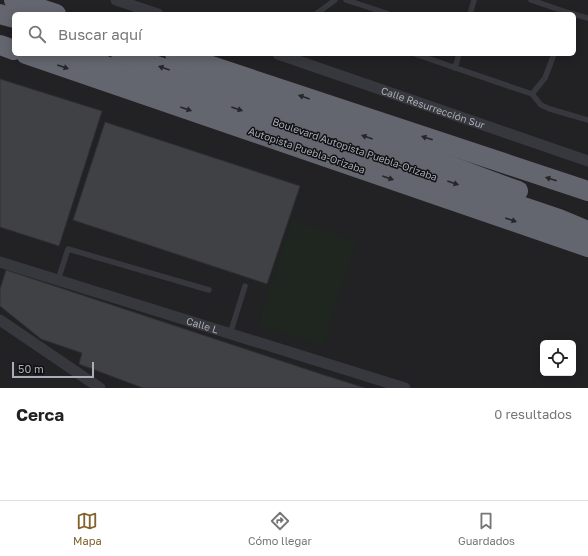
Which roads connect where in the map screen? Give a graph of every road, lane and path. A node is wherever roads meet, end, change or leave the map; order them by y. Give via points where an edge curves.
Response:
1 (14, 0) edge
2 (116, 0) edge
3 (335, 0) edge
4 (346, 0) edge
5 (474, 0) edge
6 (532, 0) edge
7 (50, 12) edge
8 (152, 12) edge
9 (319, 12) edge
10 (383, 12) edge
11 (471, 12) edge
12 (566, 12) edge
13 (0, 14) edge
14 (576, 15) edge
15 (12, 17) edge
16 (588, 18) edge
17 (0, 32) edge
18 (12, 35) edge
19 (0, 45) edge
20 (12, 49) edge
21 (32, 56) edge
22 (88, 56) edge
23 (181, 56) edge
24 (284, 56) edge
25 (421, 56) edge
26 (458, 56) edge
27 (553, 56) edge
28 (123, 60) edge
29 (455, 68) junction
30 (532, 94) junction
31 (588, 120) edge
32 (588, 160) edge
33 (588, 191) edge
34 (588, 216) edge
35 (588, 231) edge
36 (588, 247) edge
37 (0, 262) edge
38 (58, 280) junction
39 (244, 286) dead end
40 (209, 290) dead end
41 (0, 320) edge
42 (230, 334) junction
43 (100, 388) edge
44 (405, 388) edge

1 - 7 highway
2 - 8 street
3 - 9 lane
4 - 10 lane
5 - 11 lane
6 - 12 lane
13 - 15 highway
14 - 16 lane
17 - 18 highway
19 - 20 highway
21 -> 36 highway, Autopista Puebla-Orizaba
22 - 28 highway
33 -> 23 highway
24 - 32 street, Calle Resurrección Sur
25 - 29 lane
26 - 29 lane
27 - 30 lane via 545,78
34 -> 28 highway, Boulevard Autopista Puebla-Orizaba via 407,150
28 -> 35 highway, Boulevard Autopista Puebla-Orizaba
29 - 30 lane
30 - 31 lane via 545,107
37 - 38 street, Calle L
38 - 40 lane via 68,249
38 - 42 street, Calle L
39 - 42 lane
41 - 43 street
42 - 44 street, Calle L

